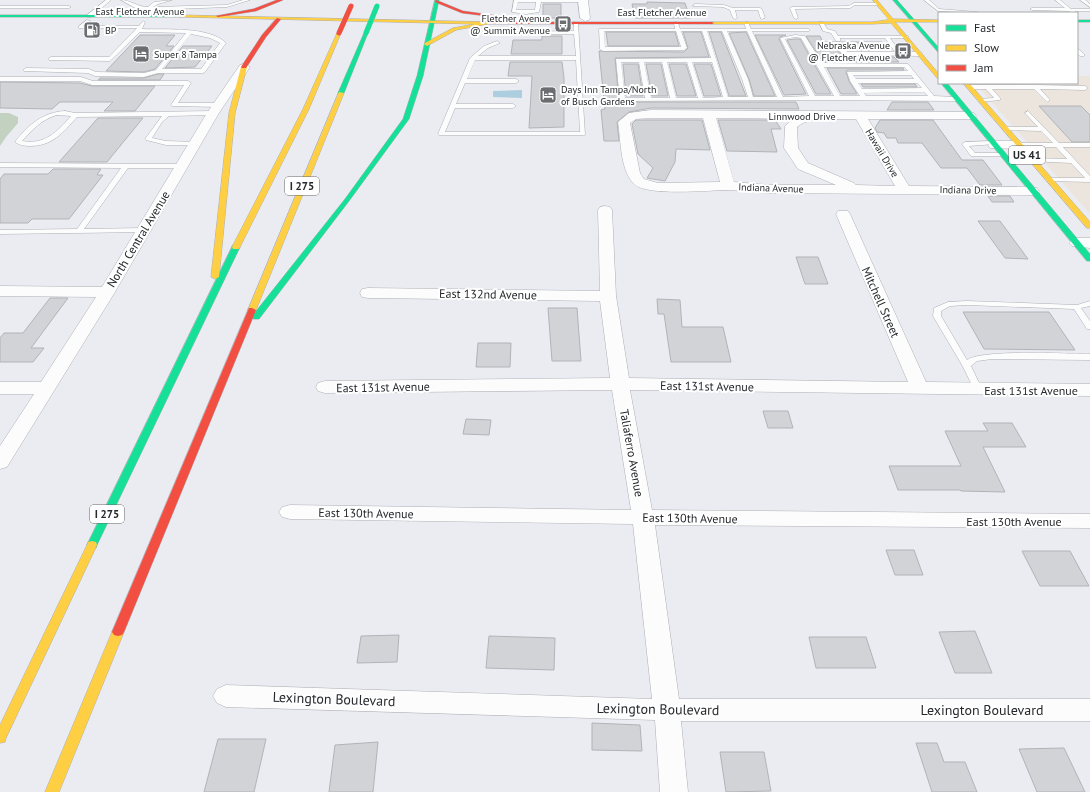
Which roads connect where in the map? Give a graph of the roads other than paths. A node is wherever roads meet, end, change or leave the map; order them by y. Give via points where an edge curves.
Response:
1 (109, 0) edge
2 (124, 0) edge
3 (170, 0) edge
4 (248, 0) edge
5 (281, 0) edge
6 (290, 0) edge
7 (516, 0) edge
8 (583, 0) edge
9 (895, 0) edge
10 (926, 0) edge
11 (1057, 0) edge
12 (1082, 0) edge
13 (437, 1) edge
14 (539, 1) edge
15 (852, 2) edge
16 (877, 2) edge
17 (353, 3) edge
18 (378, 3) edge
19 (695, 5) dead end
20 (1090, 6) edge
21 (0, 7) edge
22 (69, 7) dead end
23 (150, 9) junction
24 (1032, 9) dead end
25 (1090, 10) edge
26 (1072, 11) edge
27 (964, 12) edge
28 (734, 13) junction
29 (0, 16) edge
30 (218, 16) junction
31 (511, 18) junction
32 (585, 18) junction
33 (796, 18) junction
34 (89, 19) junction
35 (279, 20) junction
36 (0, 21) edge
37 (431, 21) junction
38 (892, 21) junction
39 (913, 21) junction
40 (938, 21) edge
41 (205, 22) junction
42 (494, 23) junction
43 (141, 24) junction
44 (226, 26) dead end
45 (601, 26) junction
46 (677, 26) junction
47 (748, 26) junction
48 (576, 28) junction
49 (704, 30) junction
50 (724, 30) junction
51 (807, 30) dead end
52 (833, 31) junction
53 (190, 32) junction
54 (511, 33) dead end
55 (886, 37) junction
56 (906, 37) junction
57 (497, 43) dead end
58 (427, 44) junction
59 (893, 46) junction
60 (913, 46) junction
61 (938, 50) edge
62 (899, 54) junction
63 (920, 54) junction
64 (473, 58) junction
65 (578, 58) junction
66 (51, 59) dead end
67 (100, 59) junction
68 (641, 60) junction
69 (664, 60) junction
70 (689, 60) junction
71 (714, 60) junction
72 (820, 65) junction
73 (244, 67) junction
74 (26, 70) dead end
75 (89, 71) junction
76 (158, 71) junction
77 (913, 73) junction
78 (938, 76) edge
79 (0, 79) edge
80 (463, 81) junction
81 (516, 81) dead end
82 (854, 81) junction
83 (919, 81) junction
84 (945, 84) edge
85 (1060, 84) edge
86 (968, 85) edge
87 (994, 85) edge
88 (987, 87) junction
89 (1035, 87) junction
90 (1063, 88) junction
91 (1085, 88) dead end
92 (926, 90) junction
93 (860, 91) junction
94 (781, 98) junction
95 (813, 98) junction
96 (838, 98) junction
97 (864, 98) junction
98 (935, 98) junction
99 (648, 99) junction
100 (673, 99) junction
101 (701, 99) junction
102 (726, 99) junction
103 (751, 99) junction
104 (956, 99) junction
105 (980, 100) junction
106 (1047, 100) dead end
107 (452, 106) junction
108 (513, 106) dead end
109 (216, 109) junction
110 (1028, 112) dead end
111 (167, 114) junction
112 (75, 115) junction
113 (709, 116) junction
114 (811, 116) junction
115 (860, 116) junction
116 (970, 116) junction
117 (1005, 129) junction
118 (1043, 129) junction
119 (196, 143) junction
120 (1058, 145) junction
121 (1090, 145) edge
122 (1019, 146) junction
123 (996, 148) junction
124 (1032, 160) junction
125 (1072, 161) junction
126 (0, 165) edge
127 (126, 166) junction
128 (182, 166) junction
129 (1049, 180) junction
130 (1090, 180) edge
131 (639, 182) joint
132 (728, 186) junction
133 (856, 189) junction
134 (904, 189) junction
135 (1032, 191) junction
136 (605, 210) dead end
137 (843, 214) dead end
138 (1090, 226) edge
139 (144, 230) junction
140 (79, 231) junction
141 (0, 232) edge
142 (1083, 243) edge
143 (1090, 259) edge
144 (214, 290) junction
145 (0, 291) edge
146 (107, 292) junction
147 (368, 293) dead end
148 (608, 296) junction
149 (1090, 303) edge
150 (1077, 307) junction
151 (1090, 327) edge
152 (238, 340) junction
153 (1090, 357) edge
154 (966, 365) junction
155 (620, 384) junction
156 (325, 387) dead end
157 (0, 388) edge
158 (46, 388) junction
159 (920, 389) junction
160 (978, 390) junction
161 (1090, 390) edge
162 (0, 462) edge
163 (290, 512) dead end
164 (643, 518) junction
165 (1090, 521) edge
166 (226, 696) dead end
167 (667, 710) junction
168 (1090, 710) edge
169 (0, 738) edge
170 (52, 792) edge
171 (674, 792) edge

1 - 34 lane
2 - 23 lane via 139,8
3 - 23 lane via 156,3
4 - 23 lane via 227,6
5 - 30 main road via 258,9
6 - 35 main road, North Central Avenue
7 - 14 lane
7 - 14 lane via 514,10 531,13 537,11
8 - 14 lane
8 - 32 street
9 - 39 main road
10 - 27 lane via 938,10
11 - 26 lane
12 - 20 lane
13 - 31 main road via 462,12
13 - 37 main road
15 - 16 lane
15 - 33 lane via 850,7 792,8
16 - 38 main road
17 - 144 main road, I 275, bridge via 306,109
18 - 152 main road, I 275, bridge
19 - 28 lane via 724,6
21 - 22 lane
23 - 43 lane
24 - 26 lane
25 - 26 lane
28 - 32 main road, East Fletcher Avenue
28 - 33 main road, East Fletcher Avenue via 763,18
29 - 34 main road, East Fletcher Avenue
30 - 35 main road, East Fletcher Avenue
30 - 43 main road, East Fletcher Avenue
31 - 32 main road, East Fletcher Avenue
31 - 37 main road, East Fletcher Avenue via 442,18
33 - 38 main road, East Fletcher Avenue via 865,18
34 - 36 main road, East Fletcher Avenue
34 - 43 main road, East Fletcher Avenue
34 - 43 main road, East Fletcher Avenue via 116,24
35 - 37 main road, East Fletcher Avenue
35 - 41 main road, East Fletcher Avenue
35 - 73 main road, North Central Avenue via 256,40
37 - 42 main road, East Fletcher Avenue
37 - 58 main road
38 - 39 main road, East Fletcher Avenue
38 - 52 main road, East Fletcher Avenue
38 - 56 main road
39 - 40 main road, East Fletcher Avenue
39 - 61 main road
41 - 43 main road, East Fletcher Avenue
41 - 44 main road
42 - 48 main road, East Fletcher Avenue
42 - 58 main road via 455,29
43 - 53 lane
43 - 67 lane via 110,59
45 - 46 main road, East Fletcher Avenue
45 - 46 lane via 604,49 684,48
45 - 48 main road, East Fletcher Avenue
46 - 47 main road, East Fletcher Avenue
46 - 49 lane
47 - 50 lane
47 - 51 lane
47 - 52 main road, East Fletcher Avenue via 821,23
47 - 94 lane
48 - 54 lane
48 - 65 lane
49 - 50 lane
49 - 71 lane
50 - 103 lane
52 - 55 lane
52 - 62 lane via 838,46 846,49 847,54
53 - 76 lane
53 - 76 lane via 210,36 223,43 203,71
55 - 56 lane
55 - 59 lane
56 - 60 main road
57 - 64 lane via 486,47
58 - 152 main road via 411,108 406,118 347,200
59 - 60 lane
59 - 62 lane
60 - 63 main road
62 - 63 lane
63 - 78 main road
64 - 65 lane
64 - 80 lane
65 - 107 lane via 583,134 441,134
66 - 67 lane
67 - 75 lane
68 - 69 lane
68 - 99 lane
68 - 99 lane via 618,60 622,100
69 - 70 lane
69 - 100 lane
70 - 71 lane
70 - 101 lane
71 - 102 lane
72 - 77 lane via 906,65
72 - 95 lane via 803,37 782,38
72 - 96 lane
73 - 109 street, North Central Avenue
73 - 144 main road via 232,113
74 - 75 lane
75 - 76 lane via 95,74 144,75
77 - 82 lane via 849,73
77 - 83 lane
79 - 109 lane via 81,79 92,83 188,83 174,105
80 - 81 lane
80 - 107 lane
82 - 83 lane
82 - 93 lane
83 - 92 lane
84 - 104 main road, US 41
85 - 90 lane
86 - 88 lane
86 - 105 main road, US 41
87 - 88 lane
87 - 89 lane
88 - 105 lane via 998,100
89 - 90 lane
89 - 106 lane
90 - 91 lane
92 - 93 lane
92 - 98 lane
93 - 97 lane
94 - 95 lane
94 - 103 lane
95 - 96 lane
96 - 97 lane
97 - 98 lane
98 - 104 lane
99 - 100 lane
100 - 101 lane
101 - 102 lane
102 - 103 lane
104 - 116 main road, US 41
105 - 117 main road, US 41
107 - 108 lane
109 - 111 lane
109 - 119 street, North Central Avenue
110 - 118 lane
111 - 112 lane
111 - 119 lane via 148,139 154,142
112 - 112 lane via 52,141 45,144 18,142 41,117 49,114
113 - 114 street, Linnwood Drive
113 - 131 street, Linnwood Drive via 651,114 633,116 624,122 633,173
113 - 132 street
114 - 115 street, Linnwood Drive
114 - 133 street via 791,126 790,148 803,166
115 - 116 street, Linnwood Drive
115 - 134 street, Hawaii Drive
116 - 123 main road, US 41
117 - 118 lane
117 - 122 main road, US 41
118 - 120 lane
119 - 128 street, North Central Avenue
120 - 121 lane
120 - 122 lane
120 - 125 lane
122 - 123 street
122 - 124 main road, US 41
123 - 135 main road, US 41
124 - 125 lane
124 - 129 main road, US 41
125 - 130 lane
126 - 127 lane
127 - 128 lane
127 - 140 lane
128 - 139 street, North Central Avenue
129 - 130 lane
129 - 138 main road, US 41
131 - 132 street, Indiana Avenue via 658,187
132 - 133 street, Indiana Avenue via 768,189
133 - 134 street, Indiana Avenue
134 - 135 street, Indiana Drive
135 - 142 main road, US 41
136 - 148 street, Taliaferro Avenue
137 - 159 street, Mitchell Street
139 - 140 lane
139 - 146 street, North Central Avenue
140 - 141 lane
142 - 143 main road, US 41
144 - 169 main road, I 275
145 - 146 street
146 - 158 street, North Central Avenue
147 - 148 street, East 132nd Avenue
148 - 155 street, Taliaferro Avenue
149 - 150 lane
150 - 151 lane
150 - 154 lane via 967,303 940,307 936,316
152 - 170 main road, I 275
153 - 154 lane via 992,356 974,359
154 - 160 lane
155 - 156 street, East 131st Avenue
155 - 159 street, East 131st Avenue
155 - 164 street, Taliaferro Avenue
157 - 158 street
158 - 162 street, North Central Avenue
159 - 160 street, East 131st Avenue
160 - 161 street, East 131st Avenue
163 - 164 street, East 130th Avenue
164 - 165 street, East 130th Avenue
164 - 167 street, Taliaferro Avenue
166 - 167 street, Lexington Boulevard
167 - 168 street, Lexington Boulevard
167 - 171 street, Taliaferro Avenue

